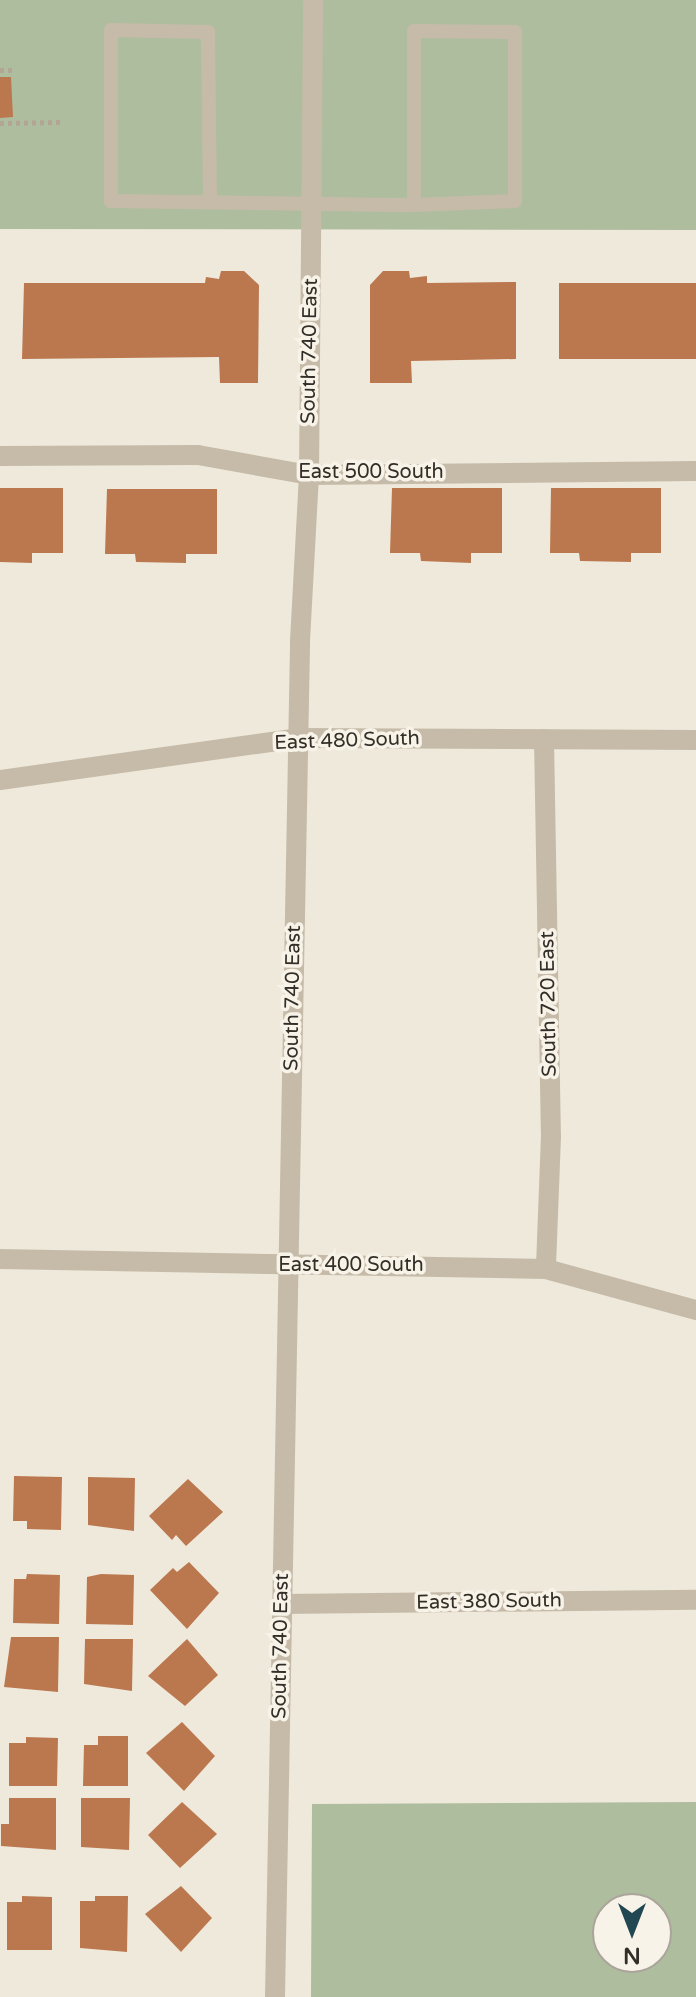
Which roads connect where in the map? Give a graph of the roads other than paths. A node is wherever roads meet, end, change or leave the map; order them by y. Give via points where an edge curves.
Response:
1 (313, 0) edge
2 (210, 201) junction
3 (312, 203) junction
4 (414, 205) junction
5 (0, 456) edge
6 (696, 471) edge
7 (309, 475) junction
8 (298, 738) junction
9 (544, 739) junction
10 (696, 740) edge
11 (0, 780) edge
12 (0, 1259) edge
13 (288, 1265) junction
14 (546, 1269) junction
15 (696, 1310) edge
16 (696, 1600) edge
17 (282, 1604) junction
18 (275, 1997) edge

1 - 3 street, South 740 East
2 - 2 lane via 111,201 111,30 208,32
2 - 3 lane
3 - 4 lane
3 - 7 street, South 740 East
4 - 4 lane via 515,201 515,32 414,31
5 - 7 street, East 500 South via 198,455
6 - 7 street, East 500 South
7 - 8 street, South 740 East
8 - 9 street, East 480 South
8 - 11 street, East 480 South
8 - 13 street, South 740 East
9 - 10 street, East 480 South
9 - 14 street, South 720 East via 551,1136
12 - 13 street, East 400 South
13 - 14 street, East 400 South
13 - 17 street, South 740 East
14 - 15 street, East 400 South
16 - 17 street, East 380 South
17 - 18 street, South 740 East

